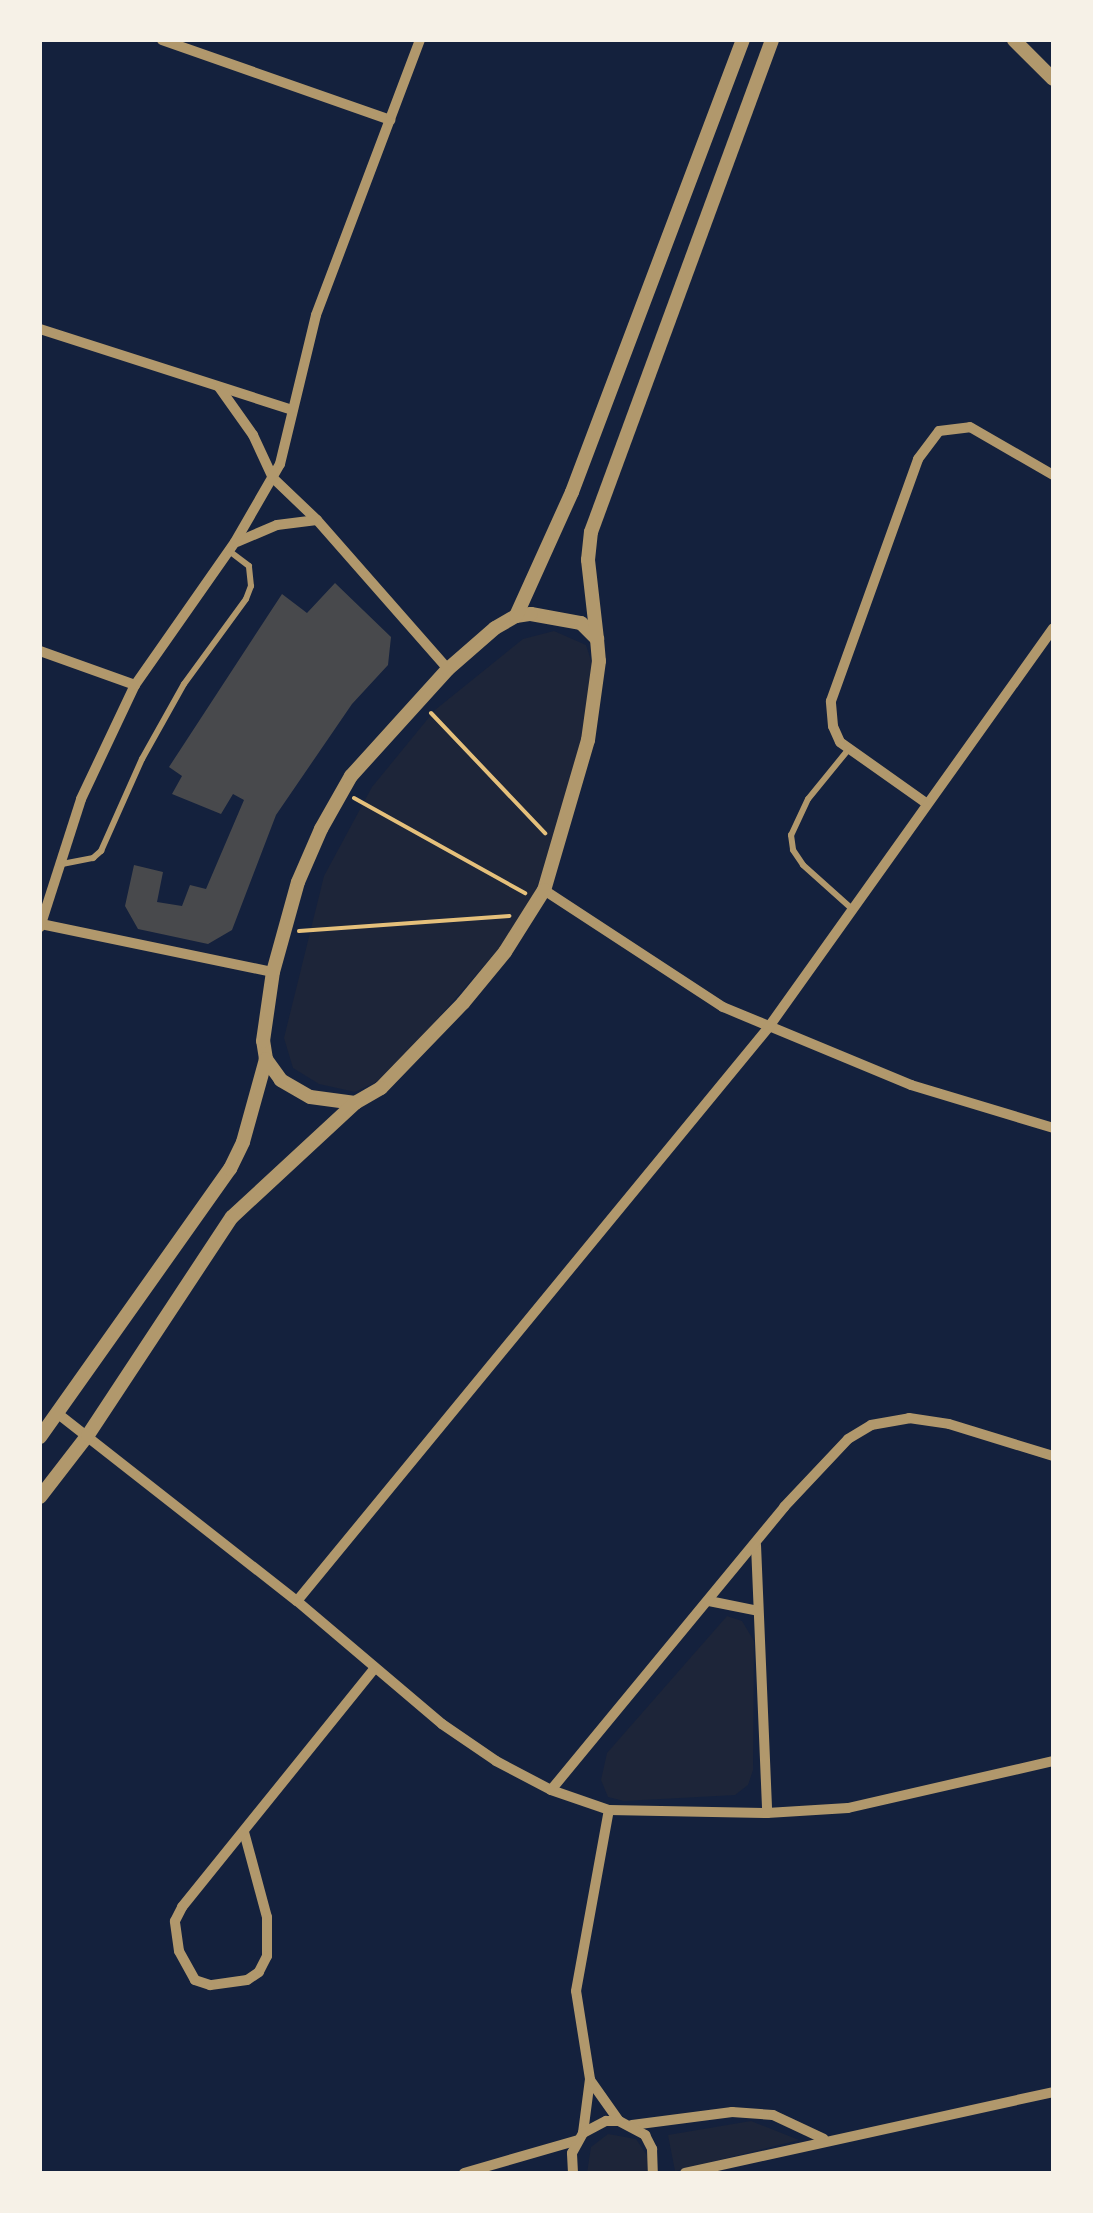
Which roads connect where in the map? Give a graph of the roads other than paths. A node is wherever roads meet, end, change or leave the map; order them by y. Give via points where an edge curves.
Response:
1 (162, 40) edge
2 (420, 40) edge
3 (743, 40) edge
4 (772, 40) edge
5 (1014, 40) edge
6 (1053, 79) edge
7 (390, 120) junction
8 (40, 330) edge
9 (219, 387) junction
10 (292, 410) junction
11 (1053, 475) edge
12 (273, 478) junction
13 (317, 520) junction
14 (232, 547) junction
15 (516, 616) junction
16 (1053, 628) edge
17 (597, 639) junction
18 (40, 651) edge
19 (448, 669) junction
20 (134, 685) junction
21 (848, 750) junction
22 (926, 804) junction
23 (59, 865) junction
24 (541, 895) junction
25 (852, 909) junction
26 (40, 926) edge
27 (273, 972) junction
28 (768, 1028) junction
29 (266, 1059) junction
30 (355, 1103) junction
31 (1053, 1128) edge
32 (58, 1413) junction
33 (88, 1435) junction
34 (40, 1437) edge
35 (1053, 1456) edge
36 (40, 1497) edge
37 (756, 1544) junction
38 (297, 1601) junction
39 (708, 1602) junction
40 (758, 1611) junction
41 (373, 1670) junction
42 (1053, 1761) edge
43 (551, 1790) junction
44 (609, 1810) junction
45 (766, 1814) junction
46 (244, 1832) junction
47 (590, 2079) junction
48 (1053, 2092) edge
49 (619, 2121) junction
50 (632, 2126) junction
51 (580, 2137) junction
52 (825, 2139) junction
53 (464, 2173) edge
54 (573, 2173) edge
55 (653, 2173) edge
56 (685, 2173) edge

1 - 7 street
2 - 7 street
3 - 15 street via 572,492
4 - 17 street via 592,532 588,560
5 - 6 street
7 - 10 street via 316,314
8 - 9 street
9 - 10 street
9 - 12 street via 254,436
10 - 12 street
11 - 21 street via 970,427 949,427 927,442 834,686 832,726
12 - 13 street
12 - 14 street
13 - 14 street via 277,525
13 - 19 street
14 - 20 street
14 - 23 lane via 249,566 246,598 184,684 101,851
15 - 17 street via 581,623
15 - 19 street
16 - 22 street
17 - 24 street via 596,705
18 - 20 street
19 - 27 street via 339,797 298,882
20 - 23 street via 81,799
21 - 22 street
21 - 25 lane via 808,800 791,835 803,865
22 - 25 street
23 - 26 street
24 - 28 street
24 - 30 street via 464,1003 382,1088
25 - 28 street
26 - 27 street
27 - 29 street
28 - 31 street via 911,1085
28 - 38 street
29 - 30 street via 280,1080 310,1097
29 - 32 street via 230,1169
30 - 33 street via 232,1218
32 - 33 street
32 - 34 street
33 - 36 street
33 - 38 street
35 - 37 street via 949,1424 909,1418 872,1425 819,1468
37 - 39 street
37 - 40 street
38 - 41 street
39 - 40 street
39 - 43 street
40 - 45 street
41 - 43 street via 496,1762
41 - 46 street
42 - 45 street via 848,1808
43 - 44 street
44 - 45 street
44 - 47 street via 576,1991
46 - 46 street via 267,1917 267,1956 247,1980 195,1980 178,1952 176,1921
47 - 49 street
47 - 51 street
48 - 52 street
49 - 50 street
49 - 51 street
50 - 52 street via 732,2112 773,2115
50 - 55 street via 652,2149
51 - 53 street
51 - 54 street
52 - 56 street

